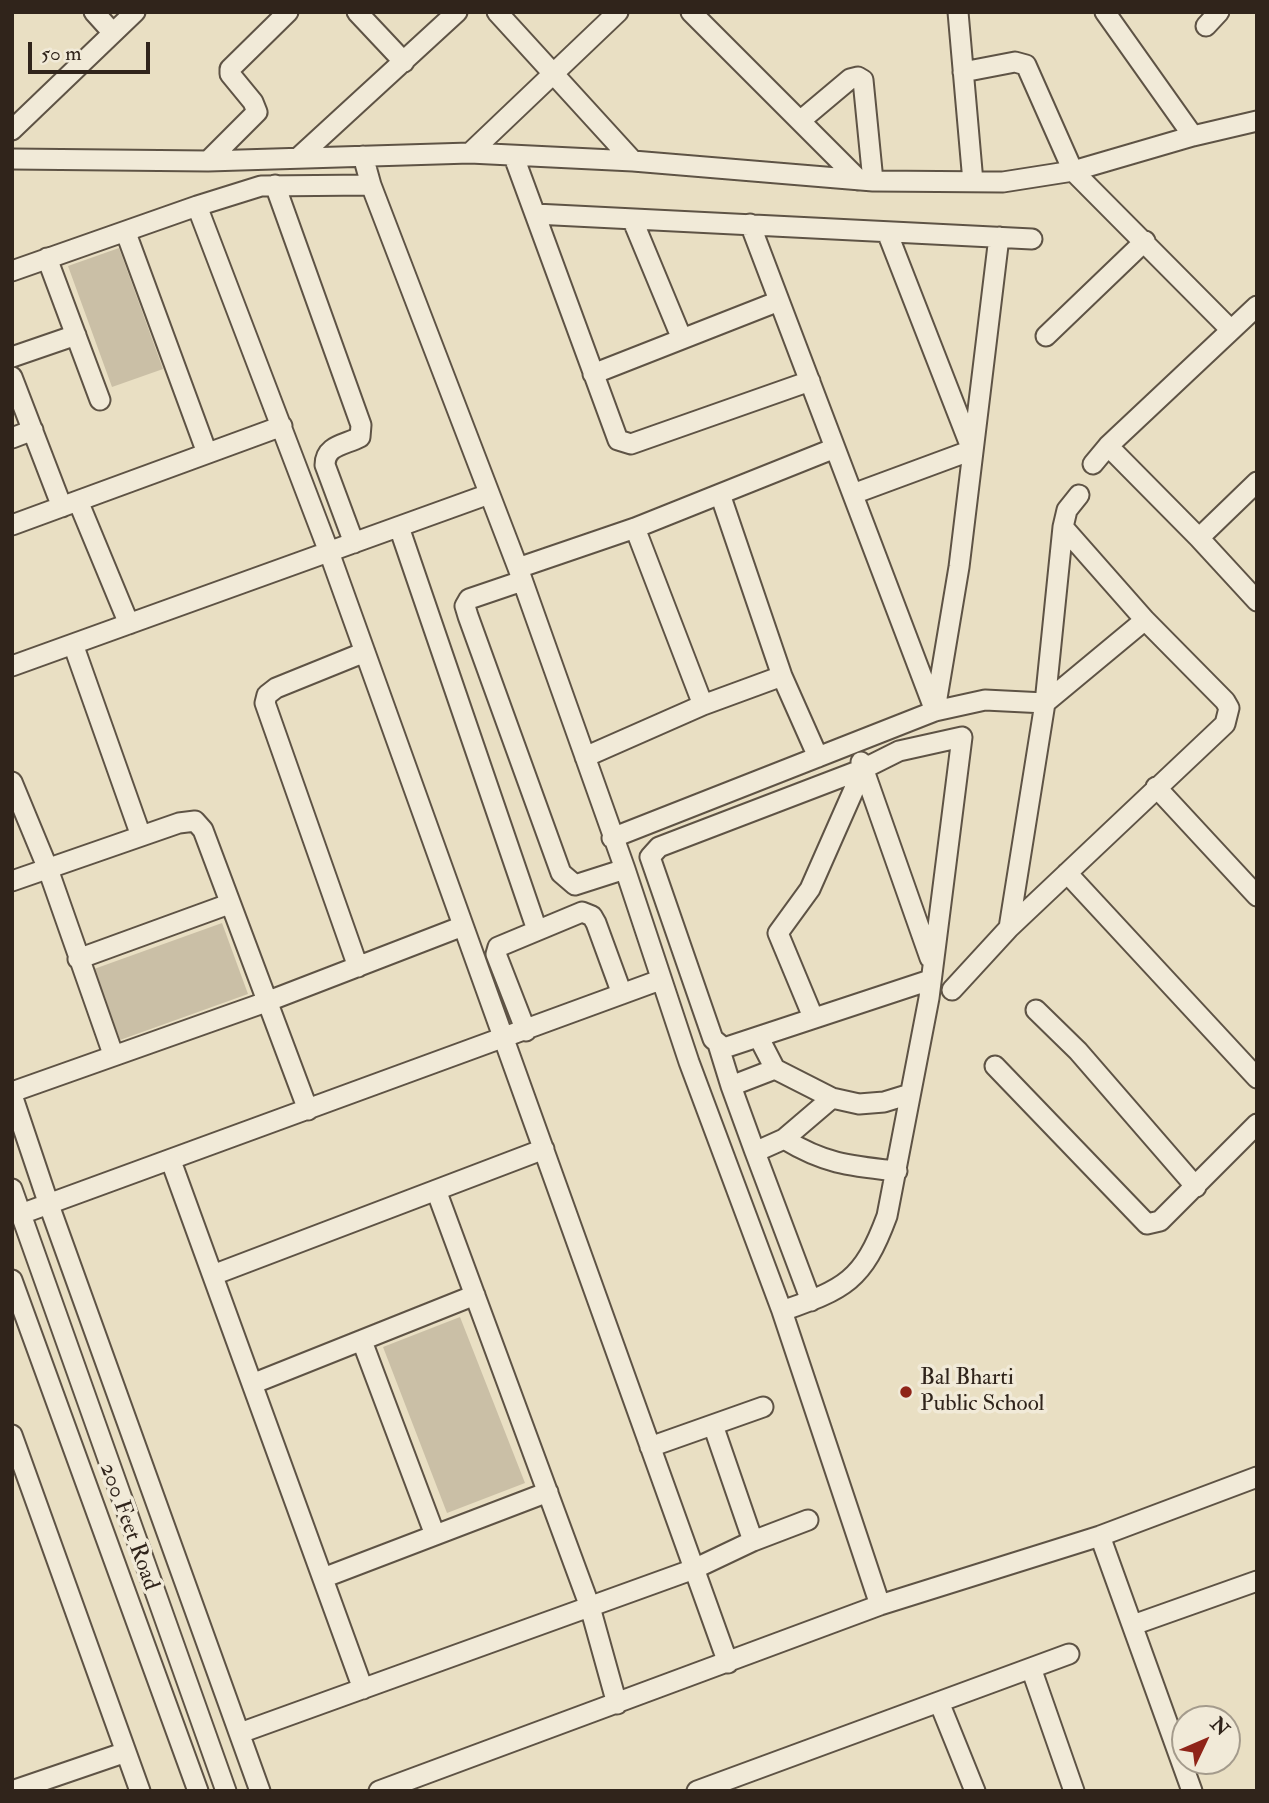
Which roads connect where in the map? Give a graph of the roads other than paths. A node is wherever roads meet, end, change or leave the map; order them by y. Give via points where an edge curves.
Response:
1 (94, 12) edge
2 (135, 12) edge
3 (288, 12) edge
4 (357, 12) edge
5 (457, 12) edge
6 (497, 12) edge
7 (618, 12) edge
8 (691, 12) edge
9 (958, 12) edge
10 (1105, 12) edge
11 (113, 33) junction
12 (404, 62) junction
13 (963, 72) junction
14 (552, 75) junction
15 (800, 121) junction
16 (1257, 121) edge
17 (12, 130) edge
18 (1193, 136) junction
19 (470, 153) junction
20 (363, 156) junction
21 (299, 157) junction
22 (514, 158) junction
23 (12, 159) edge
24 (208, 161) junction
25 (634, 161) junction
26 (1073, 170) junction
27 (866, 180) junction
28 (973, 182) junction
29 (275, 185) junction
30 (371, 186) junction
31 (197, 206) junction
32 (535, 214) junction
33 (633, 221) junction
34 (750, 225) junction
35 (887, 232) junction
36 (125, 233) junction
37 (999, 237) junction
38 (1032, 239) dead end
39 (1145, 242) junction
40 (47, 258) junction
41 (12, 271) edge
42 (779, 301) junction
43 (1257, 306) edge
44 (1231, 330) junction
45 (76, 335) junction
46 (1045, 336) dead end
47 (682, 339) junction
48 (12, 357) edge
49 (593, 374) junction
50 (12, 377) edge
51 (810, 381) junction
52 (100, 400) dead end
53 (282, 426) junction
54 (33, 430) junction
55 (12, 438) edge
56 (1108, 446) junction
57 (835, 448) junction
58 (972, 450) junction
59 (207, 453) junction
60 (1093, 464) dead end
61 (1257, 482) edge
62 (489, 494) junction
63 (720, 494) junction
64 (853, 494) junction
65 (1079, 495) dead end
66 (70, 504) junction
67 (12, 525) edge
68 (398, 527) junction
69 (1063, 527) junction
70 (635, 528) junction
71 (1199, 538) junction
72 (354, 543) junction
73 (329, 552) junction
74 (520, 575) junction
75 (1257, 601) edge
76 (1145, 620) junction
77 (129, 624) junction
78 (73, 644) junction
79 (365, 652) junction
80 (12, 666) edge
81 (782, 676) junction
82 (1045, 703) junction
83 (703, 705) junction
84 (935, 711) junction
85 (855, 742) junction
86 (584, 757) junction
87 (818, 757) junction
88 (863, 769) junction
89 (12, 782) edge
90 (1156, 787) junction
91 (141, 836) junction
92 (612, 838) junction
93 (48, 869) junction
94 (625, 869) junction
95 (1068, 873) junction
96 (12, 881) edge
97 (1257, 896) edge
98 (229, 904) junction
99 (463, 926) junction
100 (1010, 928) junction
101 (537, 930) junction
102 (78, 960) junction
103 (358, 967) junction
104 (931, 971) junction
105 (660, 980) junction
106 (951, 990) dead end
107 (622, 994) junction
108 (266, 1002) junction
109 (1035, 1010) dead end
110 (813, 1017) junction
111 (526, 1031) junction
112 (760, 1038) junction
113 (505, 1039) junction
114 (718, 1044) junction
115 (113, 1054) junction
116 (995, 1066) dead end
117 (775, 1069) junction
118 (1257, 1078) edge
119 (731, 1086) junction
120 (12, 1093) edge
121 (910, 1094) junction
122 (832, 1098) junction
123 (308, 1110) junction
124 (1257, 1124) edge
125 (784, 1139) junction
126 (544, 1149) junction
127 (755, 1153) junction
128 (171, 1161) junction
129 (898, 1171) junction
130 (1196, 1187) junction
131 (12, 1189) edge
132 (436, 1190) junction
133 (49, 1205) junction
134 (21, 1214) junction
135 (212, 1275) junction
136 (12, 1279) edge
137 (475, 1295) junction
138 (811, 1301) junction
139 (782, 1311) junction
140 (362, 1340) junction
141 (252, 1384) junction
142 (762, 1407) dead end
143 (713, 1424) junction
144 (12, 1435) edge
145 (650, 1447) junction
146 (1257, 1478) edge
147 (548, 1492) junction
148 (808, 1520) dead end
149 (435, 1535) junction
150 (1100, 1536) junction
151 (753, 1541) junction
152 (694, 1569) junction
153 (323, 1578) junction
154 (1257, 1581) edge
155 (880, 1605) junction
156 (590, 1607) junction
157 (1132, 1625) junction
158 (1069, 1654) dead end
159 (728, 1663) junction
160 (1031, 1668) junction
161 (363, 1689) junction
162 (939, 1702) junction
163 (617, 1704) junction
164 (240, 1733) junction
165 (126, 1752) junction
166 (12, 1791) edge
167 (140, 1791) edge
168 (198, 1791) edge
169 (226, 1791) edge
170 (260, 1791) edge
171 (379, 1791) edge
172 (697, 1791) edge
173 (975, 1791) edge
174 (1074, 1791) edge
175 (1192, 1791) edge

1 - 11 street
2 - 11 street
3 - 24 street via 230,69 257,113
4 - 12 street
5 - 12 street
6 - 14 street
7 - 14 street
8 - 15 street
9 - 13 street
10 - 18 street
11 - 17 street
12 - 21 street
13 - 26 street via 1014,62 1026,65
13 - 28 street
14 - 19 street
14 - 25 street
15 - 27 street
15 - 27 street via 850,79 863,80
16 - 18 street
18 - 26 street
19 - 20 street
19 - 22 street
20 - 21 street
20 - 30 street
21 - 24 street
22 - 25 street
22 - 32 street
23 - 24 street
25 - 27 street
26 - 28 street via 1013,181
26 - 39 street
27 - 28 street
29 - 30 street
29 - 31 street
29 - 72 street via 361,425 360,437 333,447 325,457
30 - 62 street
31 - 36 street
31 - 53 street
32 - 33 street
32 - 49 street
33 - 34 street
33 - 47 street
34 - 35 street
34 - 42 street
35 - 37 street
35 - 58 street
36 - 40 street
36 - 59 street
37 - 38 street
37 - 58 street
39 - 44 street
39 - 46 street
40 - 41 street
40 - 45 street
42 - 47 street
42 - 51 street
43 - 44 street
44 - 56 street
45 - 48 street
45 - 52 street
47 - 49 street
49 - 51 street via 614,434 624,444
50 - 54 street
51 - 57 street
53 - 59 street
53 - 73 street
54 - 55 street
54 - 66 street
56 - 60 street
56 - 71 street
57 - 63 street
57 - 64 street
58 - 64 street
58 - 84 street via 959,567
59 - 66 street
61 - 71 street
62 - 68 street
62 - 74 street
63 - 70 street
63 - 81 street
64 - 84 street
65 - 69 street via 1067,510
66 - 67 street
66 - 77 street
68 - 72 street
68 - 101 street
69 - 76 street
69 - 82 street
70 - 74 street
70 - 83 street
71 - 75 street
72 - 73 street
73 - 77 street
73 - 79 street
74 - 86 street
74 - 94 street via 469,599 465,606 468,616 561,873 575,885
76 - 82 street
76 - 90 street via 1229,708 1225,724
77 - 78 street
78 - 80 street
78 - 91 street
79 - 99 street
79 - 103 street via 276,688 265,703
81 - 83 street
81 - 87 street
82 - 84 street via 985,700
82 - 100 street
83 - 86 street
84 - 85 street
85 - 87 street
85 - 88 street
86 - 92 street
87 - 92 street
88 - 104 street
88 - 104 street via 900,751 962,737
88 - 110 street via 806,897 778,933
88 - 114 street via 659,847 650,857
89 - 93 street
90 - 95 street
90 - 97 street
91 - 93 street
91 - 98 street via 195,821 203,830
92 - 94 street
93 - 96 street
93 - 102 street
94 - 105 street
95 - 100 street
95 - 118 street
98 - 102 street
98 - 108 street
99 - 103 street
99 - 113 street
100 - 106 street
101 - 107 street via 582,912 592,916
101 - 111 street via 501,943 496,954
102 - 115 street
103 - 108 street
104 - 110 street
104 - 121 street
105 - 107 street
105 - 139 street
107 - 111 street
108 - 115 street
108 - 123 street
109 - 130 street via 1078,1051
110 - 112 street
111 - 113 street
112 - 114 street via 733,1047
112 - 117 street
113 - 123 street
113 - 126 street
114 - 119 street
115 - 120 street
116 - 130 street via 1147,1224 1160,1221
117 - 119 street
117 - 122 street
119 - 127 street
120 - 133 street
121 - 122 street via 859,1104
121 - 129 street
122 - 125 street
123 - 128 street
124 - 130 street
125 - 127 street
125 - 129 street via 814,1157
126 - 132 street
126 - 145 street
127 - 138 street
128 - 133 street
128 - 135 street
129 - 138 street via 887,1216 864,1265 851,1282
131 - 134 street
132 - 135 street
132 - 137 street
133 - 134 street
133 - 164 street
134 - 169 street
135 - 141 street
136 - 168 street, 200 Feet Road
137 - 140 street
137 - 147 street
138 - 139 street
139 - 155 street
140 - 141 street
140 - 149 street
141 - 153 street
142 - 143 street
143 - 145 street
143 - 151 street
144 - 165 street
145 - 152 street
146 - 150 street
147 - 149 street
147 - 156 street
148 - 151 street
149 - 153 street
150 - 155 street
150 - 157 street
151 - 152 street
152 - 156 street
152 - 159 street
153 - 161 street
154 - 157 street
155 - 159 street
156 - 161 street
156 - 163 street
157 - 175 street
158 - 160 street
159 - 163 street
160 - 162 street
160 - 174 street
161 - 164 street
162 - 172 street
162 - 173 street
163 - 171 street
164 - 170 street
165 - 166 street
165 - 167 street

